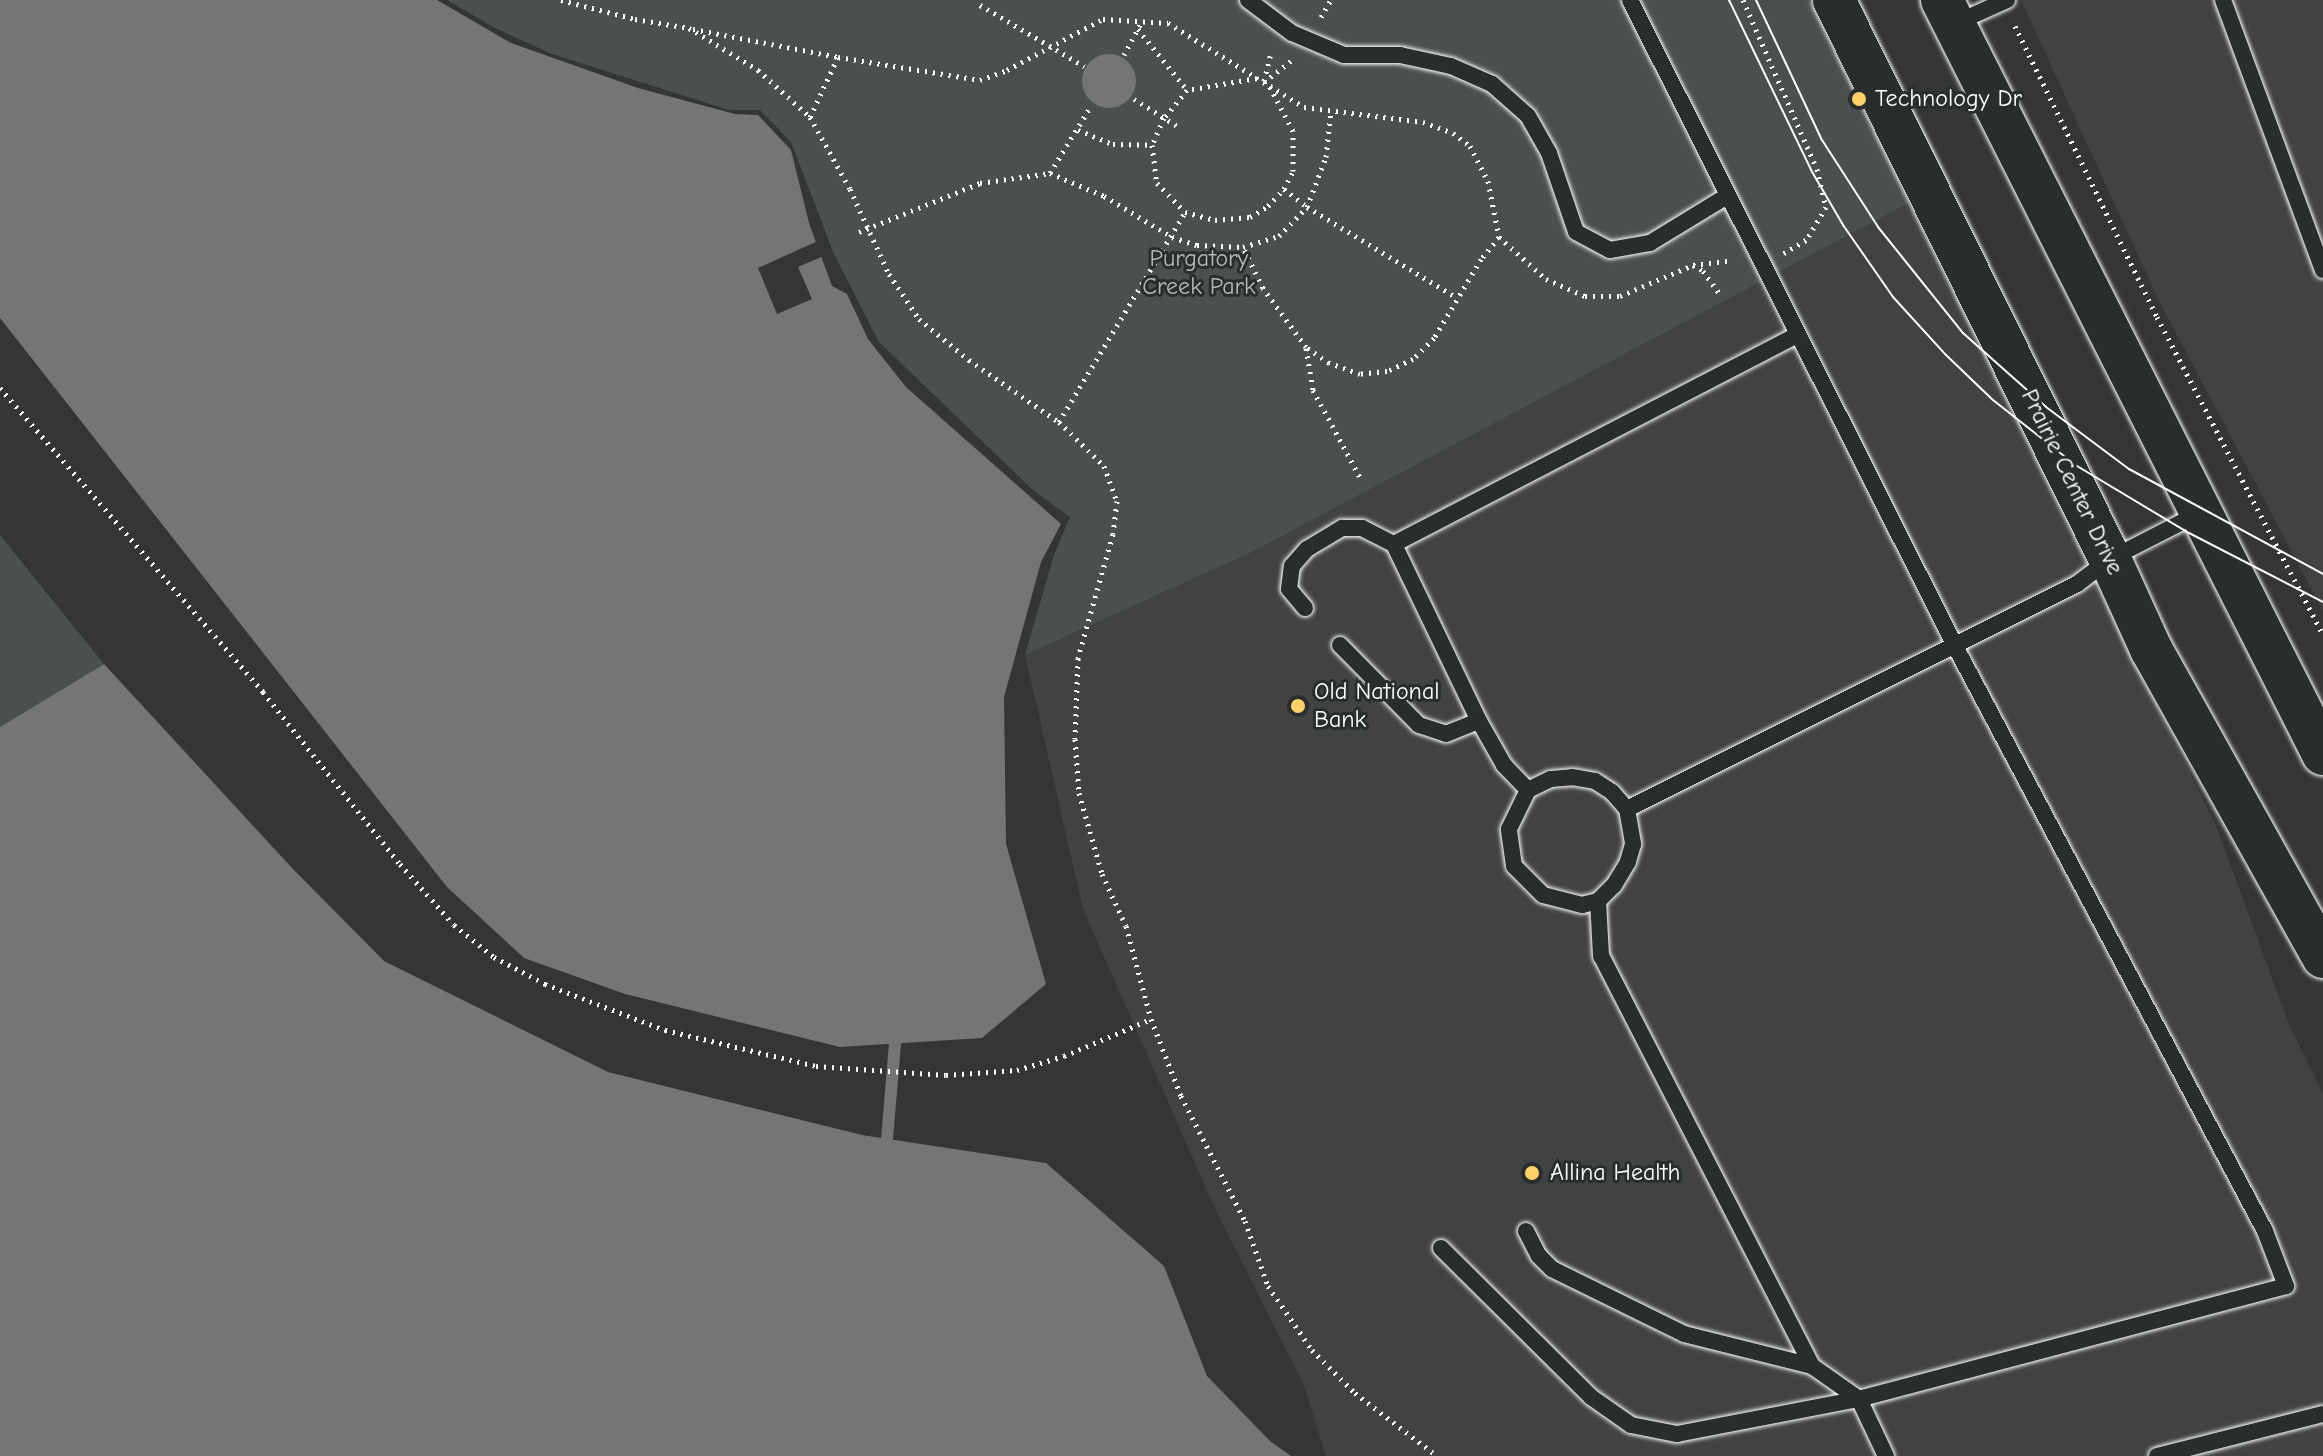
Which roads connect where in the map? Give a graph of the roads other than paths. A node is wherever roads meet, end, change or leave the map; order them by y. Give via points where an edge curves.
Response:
1 (1248, 0) edge
2 (1630, 0) edge
3 (1834, 0) edge
4 (2223, 0) edge
5 (2005, 1) edge
6 (1948, 12) edge
7 (1727, 196) junction
8 (2323, 270) edge
9 (1798, 335) junction
10 (2201, 512) junction
11 (1394, 544) junction
12 (2110, 559) junction
13 (1305, 608) dead end
14 (1340, 645) dead end
15 (1955, 646) junction
16 (1479, 721) junction
17 (2323, 754) edge
18 (1528, 790) junction
19 (1627, 809) junction
20 (1598, 901) junction
21 (2323, 957) edge
22 (1526, 1231) dead end
23 (1441, 1248) dead end
24 (1812, 1366) junction
25 (1859, 1399) junction
26 (2323, 1414) edge
27 (1886, 1456) edge
28 (2157, 1456) edge

1 - 7 lane via 1292,33 1344,55 1400,55 1451,66 1492,84 1528,116 1549,153 1576,232 1610,250 1650,243
2 - 7 lane
3 - 12 main road, Prairie Center Drive
4 - 8 lane
5 - 6 lane
6 - 10 main road
7 - 9 lane
9 - 11 lane
9 - 15 lane
10 - 12 lane
10 - 17 main road
11 - 13 lane via 1362,528 1342,528 1307,549 1292,566 1289,589
11 - 16 lane
12 - 15 lane via 2077,584
12 - 21 main road, Prairie Center Drive via 2151,649
14 - 16 lane via 1419,725 1446,734
15 - 19 lane
15 - 25 lane via 2265,1231 2286,1286
16 - 18 lane via 1504,765
18 - 19 lane via 1551,779 1595,781
18 - 20 lane via 1509,829 1514,866 1543,895 1582,905
19 - 20 lane via 1633,844 1628,862
20 - 24 lane via 1601,956
22 - 24 lane via 1552,1269 1684,1334
23 - 25 lane via 1591,1397 1631,1425 1677,1434
24 - 25 lane
25 - 27 lane
26 - 28 lane

